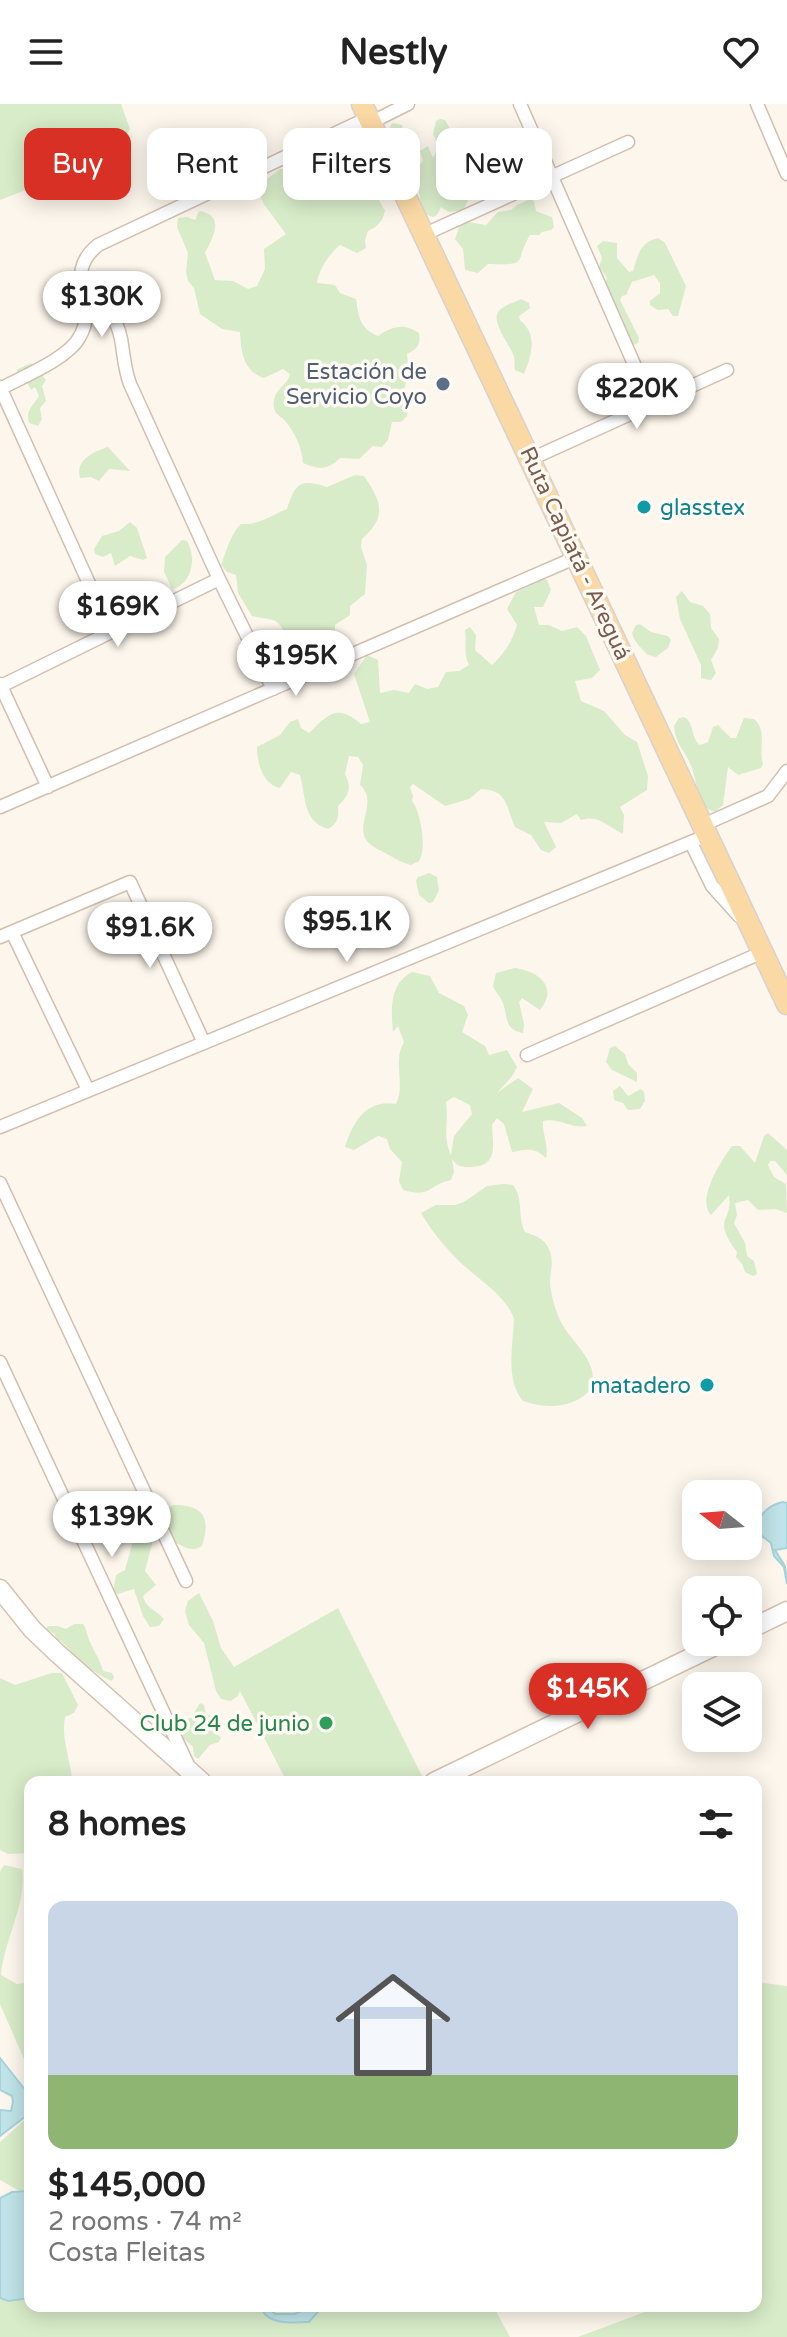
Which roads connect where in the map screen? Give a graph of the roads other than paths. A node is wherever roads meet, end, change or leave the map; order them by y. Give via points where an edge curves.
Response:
1 (408, 104) edge
2 (520, 104) edge
3 (757, 104) edge
4 (368, 114) edge
5 (531, 128) edge
6 (628, 142) dead end
7 (787, 174) edge
8 (552, 176) joint
9 (499, 200) edge
10 (425, 234) junction
11 (81, 281) junction
12 (727, 370) dead end
13 (0, 388) edge
14 (652, 405) junction
15 (531, 459) junction
16 (577, 557) junction
17 (219, 579) junction
18 (111, 632) junction
19 (1, 685) edge
20 (273, 689) junction
21 (787, 771) edge
22 (48, 787) junction
23 (0, 807) edge
24 (702, 836) junction
25 (6, 934) edge
26 (763, 952) junction
27 (787, 1004) edge
28 (204, 1043) junction
29 (527, 1055) dead end
30 (88, 1090) junction
31 (0, 1127) edge
32 (0, 1183) edge
33 (0, 1362) edge
34 (186, 1581) dead end
35 (0, 1589) edge
36 (787, 1611) edge
37 (762, 1623) edge
38 (694, 1656) edge
39 (196, 1776) edge
40 (197, 1776) edge
41 (446, 1776) edge

1 - 4 street
2 - 5 street
3 - 7 street
4 - 10 main road, Ruta Capiatá - Areguá
4 - 11 street via 98,245 82,261
6 - 8 street
8 - 14 street
9 - 10 street
10 - 15 main road, Ruta Capiatá - Areguá
11 - 13 street via 86,313 79,340
11 - 17 street via 95,290 109,312 121,338 130,384
12 - 14 street
13 - 18 street
14 - 15 street
15 - 16 main road, Ruta Capiatá - Areguá
16 - 20 street
16 - 24 main road, Ruta Capiatá - Areguá
17 - 18 street
17 - 20 street
18 - 19 street
19 - 22 street
20 - 22 street
21 - 24 street via 768,796
22 - 23 street
24 - 26 main road, Ruta Capiatá - Areguá
24 - 28 street
25 - 28 street via 130,882
25 - 30 street
26 - 27 main road, Ruta Capiatá - Areguá
26 - 29 street
28 - 30 street
30 - 31 street
32 - 34 street
33 - 40 street
35 - 39 main road via 56,1652
36 - 37 main road
38 - 41 main road

